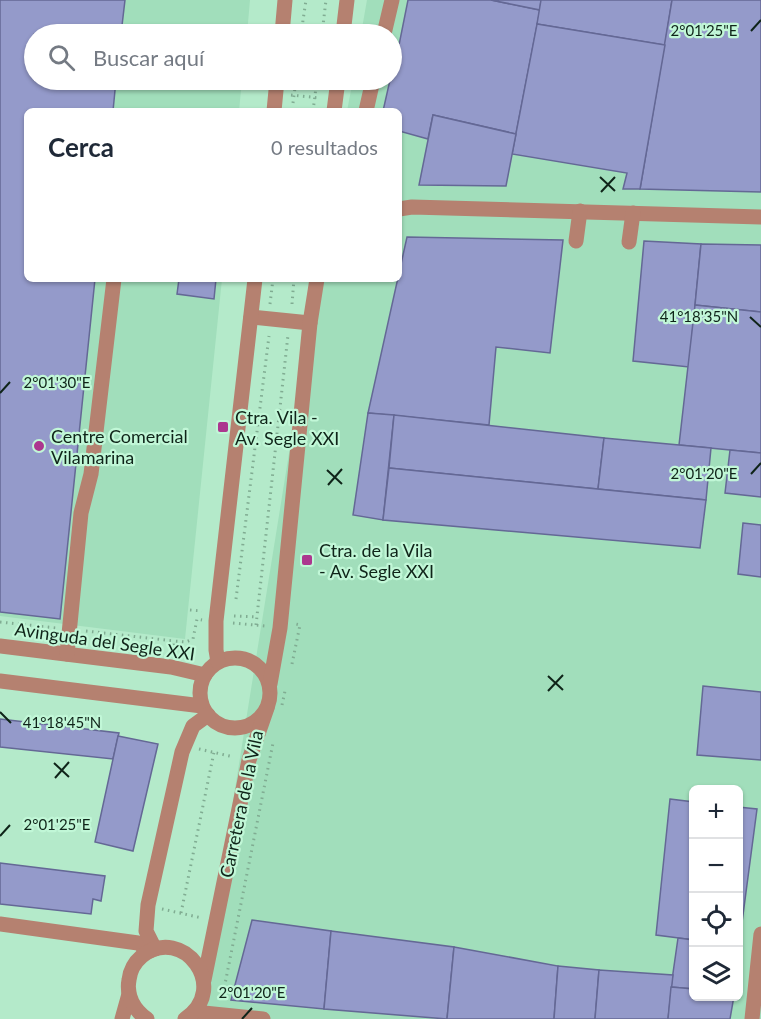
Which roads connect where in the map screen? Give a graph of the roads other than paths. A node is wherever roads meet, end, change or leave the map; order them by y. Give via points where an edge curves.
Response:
1 (285, 0) edge
2 (347, 0) edge
3 (392, 0) edge
4 (283, 24) edge
5 (344, 24) edge
6 (386, 24) edge
7 (280, 90) edge
8 (334, 90) edge
9 (371, 90) edge
10 (329, 105) edge
11 (275, 108) edge
12 (367, 108) edge
13 (403, 206) edge
14 (580, 212) junction
15 (633, 213) junction
16 (761, 217) edge
17 (576, 241) dead end
18 (628, 242) dead end
19 (114, 282) edge
20 (255, 282) edge
21 (317, 282) edge
22 (250, 317) junction
23 (310, 323) junction
24 (0, 646) edge
25 (67, 654) junction
26 (218, 662) junction
27 (205, 675) junction
28 (0, 681) edge
29 (270, 684) junction
30 (274, 709) junction
31 (205, 710) junction
32 (0, 924) edge
33 (761, 934) edge
34 (153, 950) junction
35 (204, 980) junction
36 (129, 994) junction
37 (190, 1015) edge
38 (122, 1019) edge
39 (147, 1019) edge
40 (263, 1019) edge
41 (752, 1019) edge

1 - 4 street
2 - 5 street
3 - 6 street
7 - 11 street
8 - 10 street
9 - 12 street
13 - 14 street
14 - 15 street
14 - 17 street
15 - 16 street
15 - 18 street
19 - 25 street via 92,474 81,513
20 - 22 street
21 - 23 street
22 - 23 street
22 - 26 street via 216,621
23 - 29 street
24 - 25 street, Avinguda del Segle XXI
25 - 27 street, Avinguda del Segle XXI
26 - 27 street
26 - 29 street via 234,657 249,660 262,670
27 - 31 street via 200,690
28 - 31 street
29 - 30 street
30 - 31 street via 254,723 234,728 215,722
30 - 35 street, Carretera de la Vila via 249,760
31 - 34 street via 192,726 182,752 148,905 146,931
32 - 34 street via 138,943
33 - 41 street
34 - 35 street via 171,948 186,954 198,965
34 - 36 street via 132,969
35 - 37 street, Carretera de la Vila via 201,1000
36 - 38 street
36 - 39 street via 135,1008
37 - 40 street

